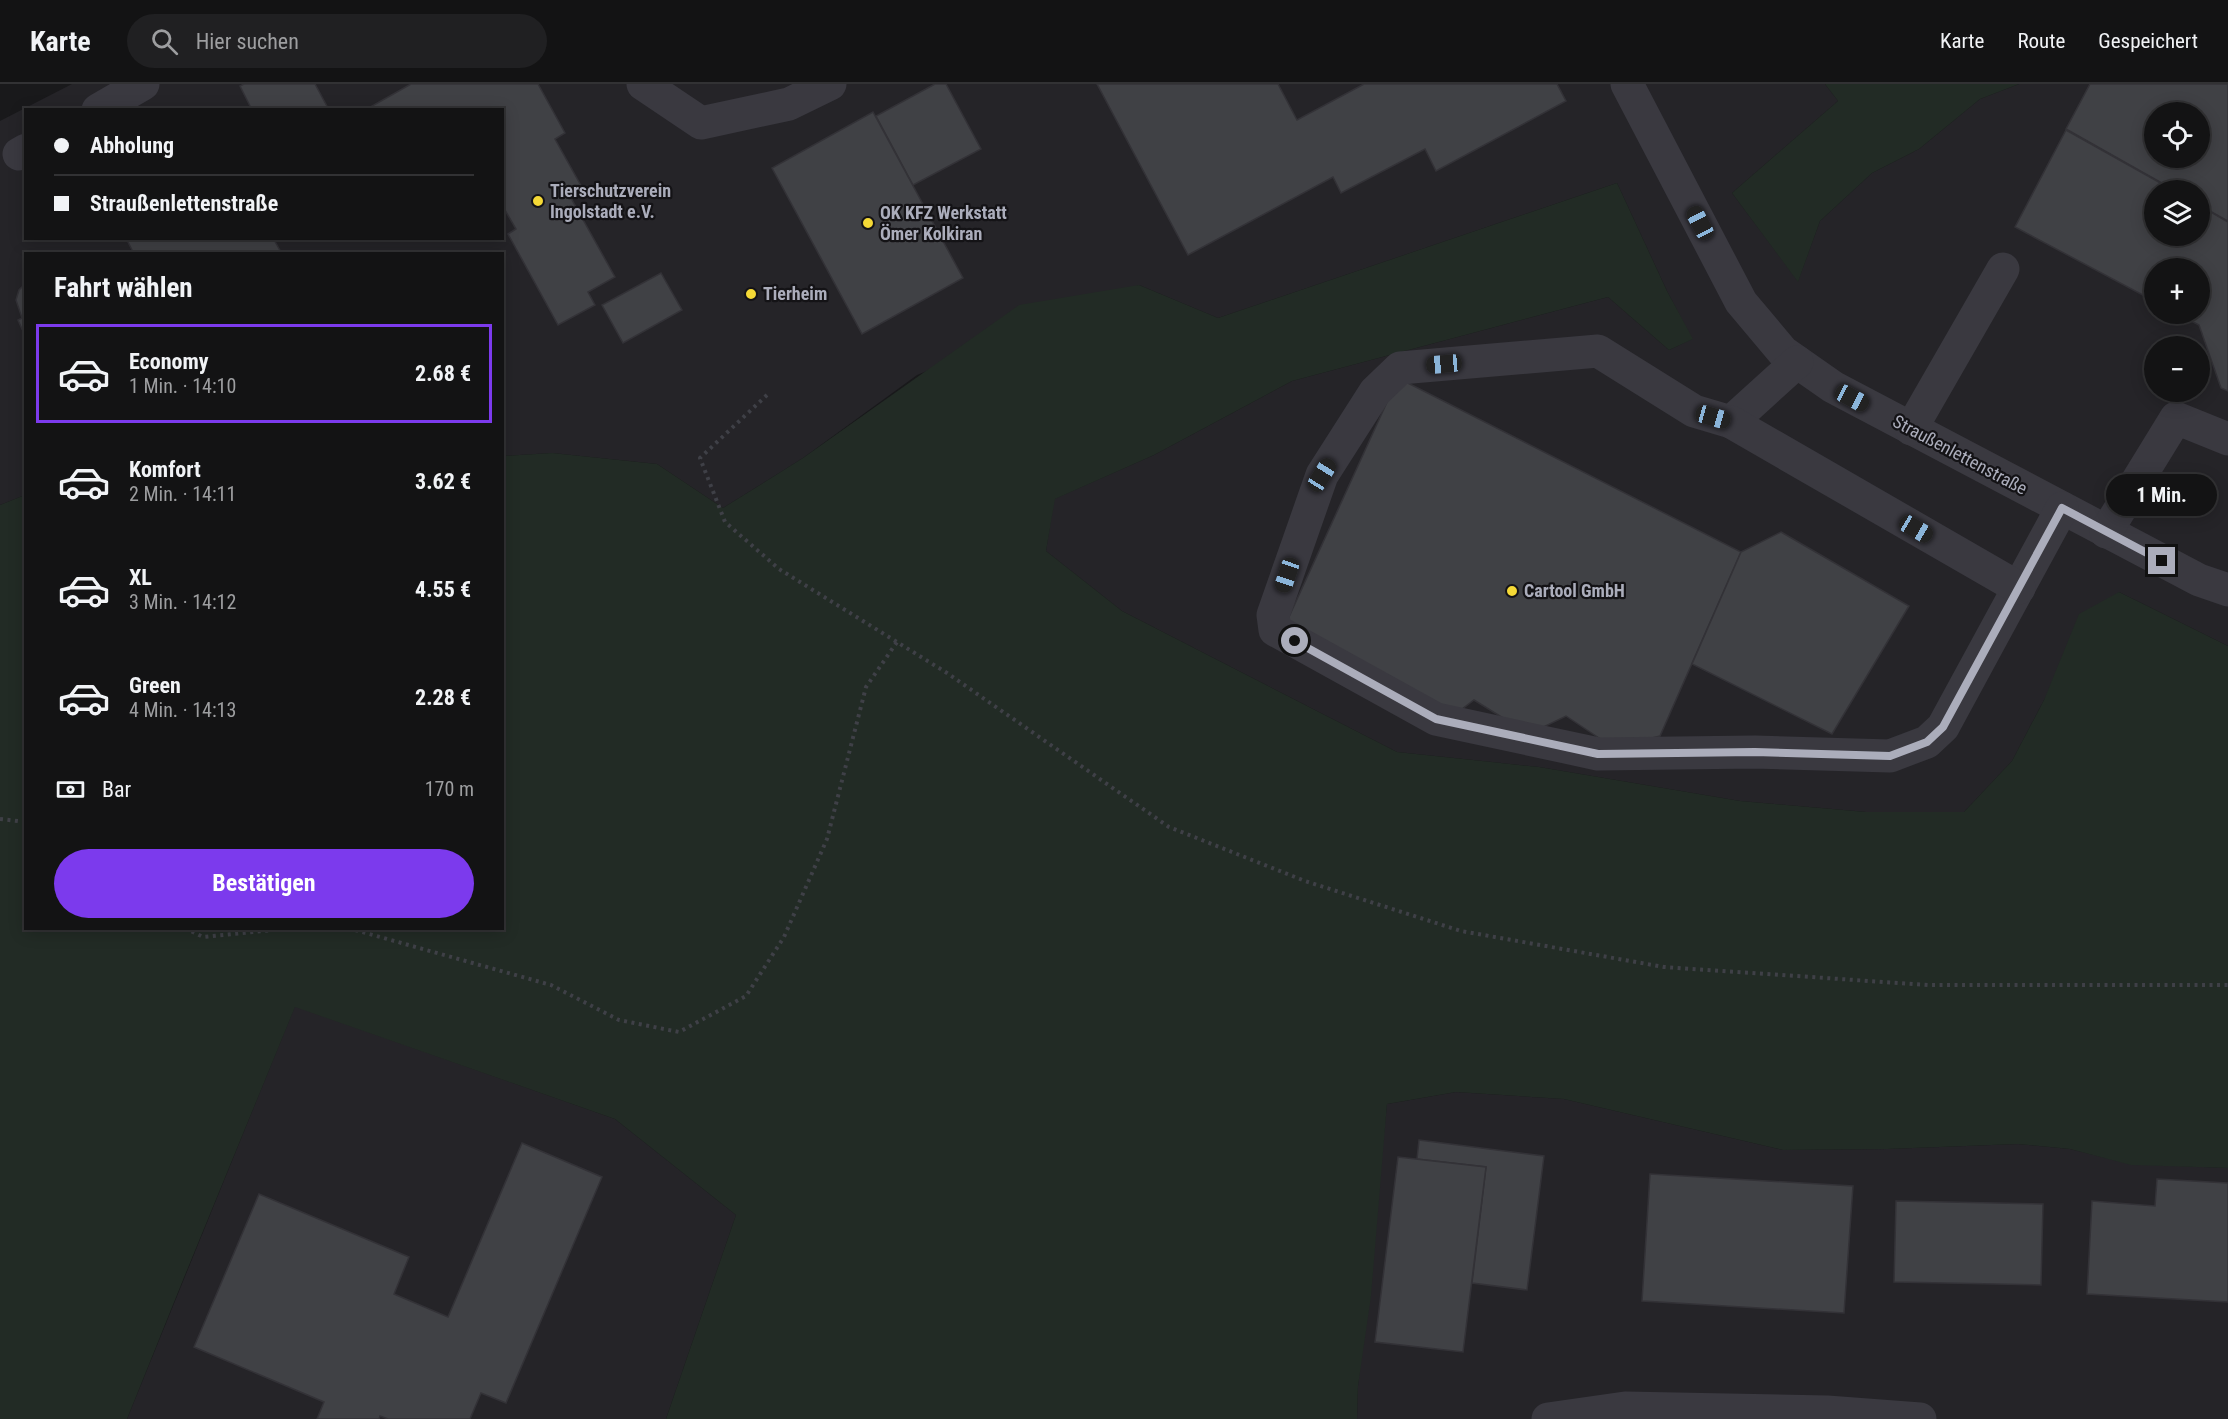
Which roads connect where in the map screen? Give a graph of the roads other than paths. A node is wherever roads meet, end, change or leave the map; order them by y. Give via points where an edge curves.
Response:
1 (143, 84) edge
2 (643, 84) edge
3 (830, 84) edge
4 (1627, 84) edge
5 (101, 108) edge
6 (2003, 269) dead end
7 (1797, 362) junction
8 (1731, 422) junction
9 (1911, 429) junction
10 (2228, 440) edge
11 (2062, 508) junction
12 (2106, 532) junction
13 (2019, 588) junction
14 (2228, 590) edge
15 (1760, 1414) edge
16 (1548, 1419) edge
17 (1920, 1419) edge

1 - 5 street
2 - 3 street via 701,123 789,104
4 - 7 street, Straußenlettenstraße via 1741,302 1783,352
6 - 9 street
7 - 8 street
7 - 9 street, Straußenlettenstraße via 1833,387
8 - 13 street
8 - 13 street via 1694,411 1598,351 1400,368 1375,392 1322,475 1273,615 1275,630 1436,719 1598,754 1755,752 1890,756 1927,742 1943,727
9 - 11 street, Straußenlettenstraße
10 - 12 street via 2176,418
11 - 12 street, Straußenlettenstraße
11 - 13 street
12 - 14 street, Straußenlettenstraße via 2199,580
15 - 16 street via 1625,1408
15 - 17 street

